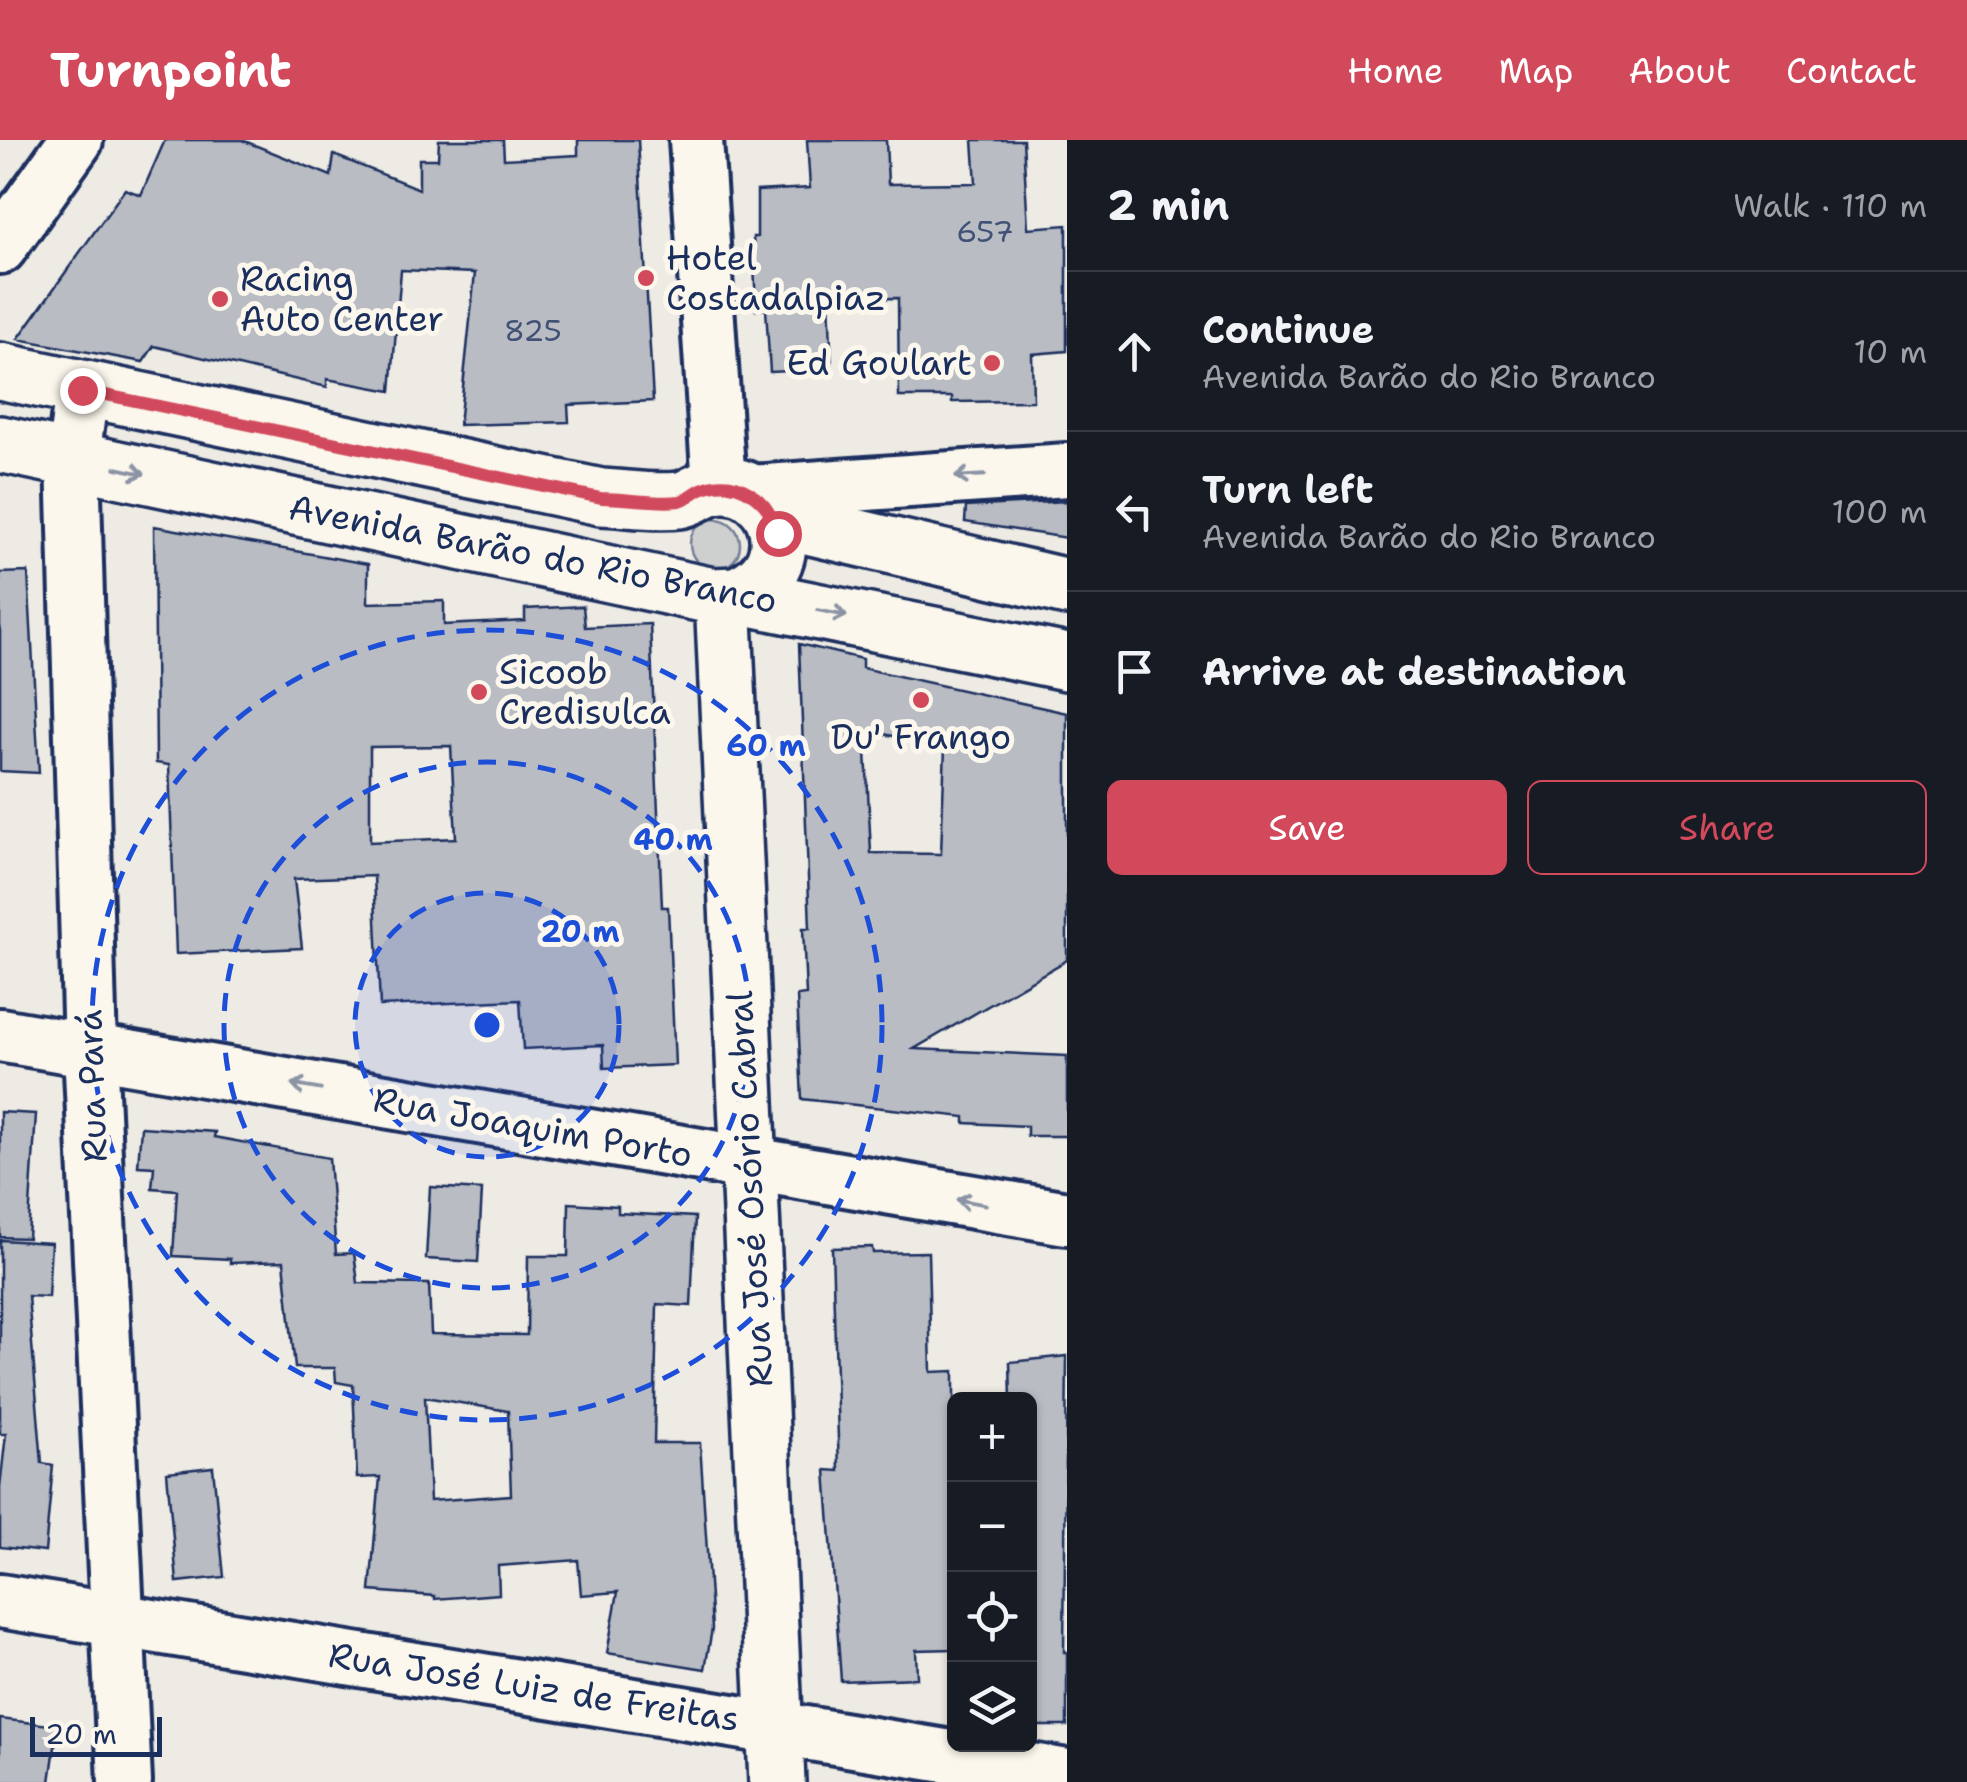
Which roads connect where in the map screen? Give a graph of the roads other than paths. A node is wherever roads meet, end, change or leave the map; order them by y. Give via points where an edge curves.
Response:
1 (76, 140) edge
2 (696, 140) edge
3 (0, 247) edge
4 (0, 371) edge
5 (82, 390) junction
6 (0, 444) edge
7 (73, 460) junction
8 (1067, 470) edge
9 (732, 499) junction
10 (1067, 586) edge
11 (721, 595) junction
12 (1067, 662) edge
13 (0, 1035) edge
14 (90, 1050) junction
15 (749, 1164) junction
16 (1067, 1218) edge
17 (0, 1601) edge
18 (118, 1620) junction
19 (775, 1726) junction
20 (1067, 1776) edge
21 (125, 1782) edge
22 (777, 1782) edge

1 - 3 street
2 - 9 street
4 - 5 main road, Avenida Barão do Rio Branco
5 - 7 street, Rua Pará
5 - 9 main road, Avenida Barão do Rio Branco via 601,498
6 - 7 main road, Avenida Barão do Rio Branco
7 -> 11 main road, Avenida Barão do Rio Branco
7 - 14 street, Rua Pará
8 -> 9 street
9 - 10 main road, Avenida Barão do Rio Branco
9 - 11 main road via 778,550 752,588
9 - 11 main road via 668,524 668,552 680,577
11 -> 12 main road, Avenida Barão do Rio Branco
11 - 15 main road, Rua José Osório Cabral
13 - 14 street, Rua Joaquim Porto
15 -> 14 street, Rua Joaquim Porto
14 - 18 street, Rua Pará
16 -> 15 street, Rua Joaquim Porto
15 - 19 main road, Rua José Osório Cabral
17 - 18 street, Rua José Luiz de Freitas
18 - 19 street, Rua José Luiz de Freitas
18 - 21 street, Rua Pará
19 - 20 street, Rua José Luiz de Freitas
19 - 22 main road, Rua José Osório Cabral

